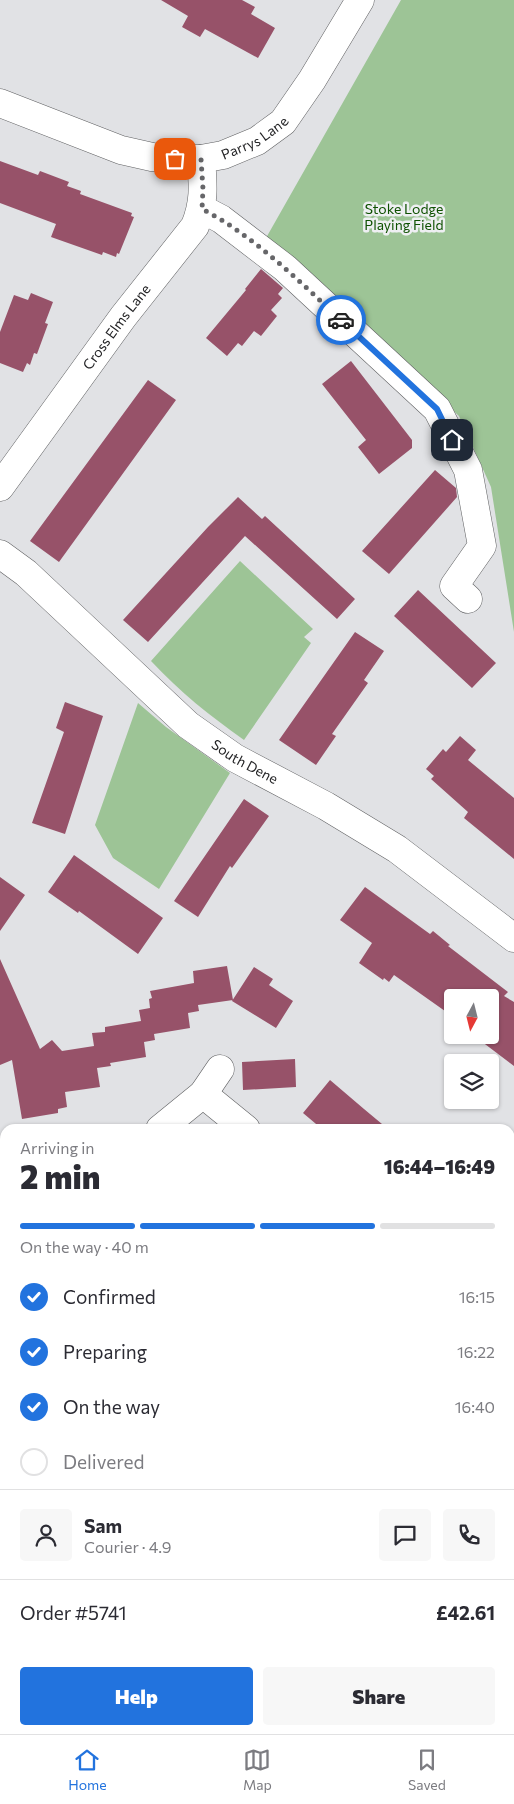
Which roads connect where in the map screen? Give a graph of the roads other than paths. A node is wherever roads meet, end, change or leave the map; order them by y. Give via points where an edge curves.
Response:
1 (360, 0) edge
2 (0, 103) edge
3 (201, 159) junction
4 (202, 209) junction
5 (0, 487) edge
6 (0, 554) edge
7 (468, 599) dead end
8 (514, 938) edge
9 (220, 1069) dead end
10 (203, 1094) junction
11 (166, 1124) edge
12 (240, 1124) edge

1 - 3 street, Parrys Lane via 283,122 257,141 223,155
2 - 3 street, Parrys Lane via 122,150 167,158
3 - 4 street, Cross Elms Lane
4 - 5 street, Cross Elms Lane via 186,239 122,317
4 - 7 street via 221,219 285,268 437,409 468,470 482,546 454,586
6 - 8 street, South Dene via 26,573 188,725 235,758 326,806 397,849
9 - 10 street
10 - 11 street
10 - 12 street

